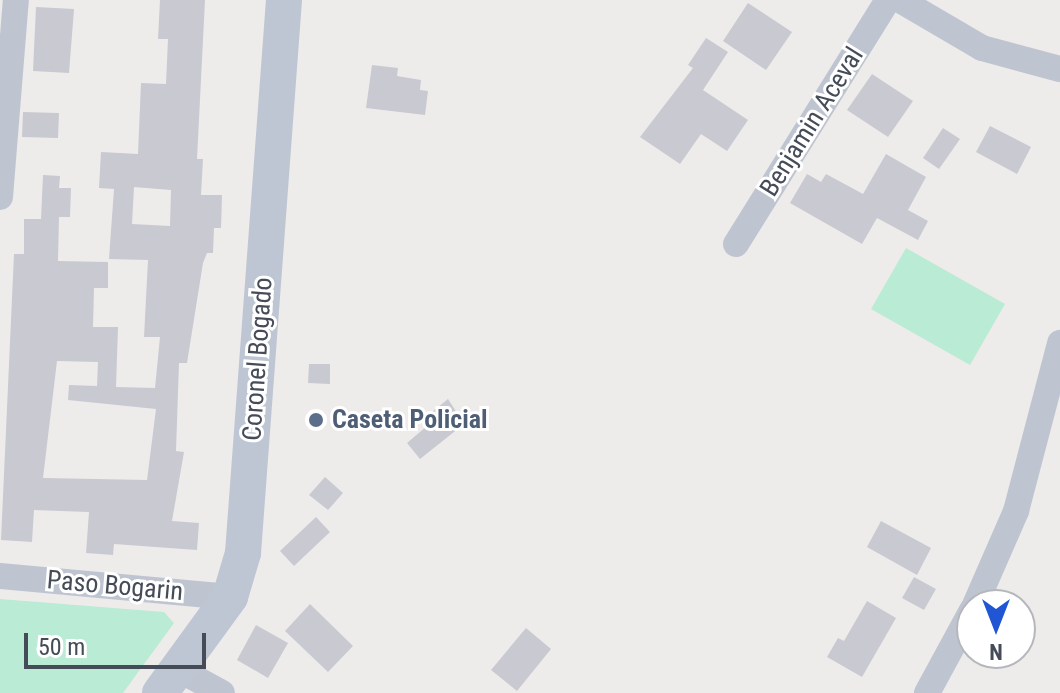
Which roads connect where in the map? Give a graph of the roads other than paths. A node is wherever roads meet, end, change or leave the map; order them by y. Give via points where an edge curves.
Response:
1 (16, 0) edge
2 (284, 0) edge
3 (888, 0) edge
4 (900, 0) edge
5 (1060, 69) edge
6 (0, 197) edge
7 (736, 244) dead end
8 (1060, 343) edge
9 (0, 576) edge
10 (981, 589) edge
11 (230, 597) junction
12 (956, 639) edge
13 (169, 681) edge
14 (222, 693) edge
15 (927, 693) edge

1 - 6 street
2 - 11 street, Coronel Bogado via 245,532
3 - 7 street, Benjamin Aceval
4 - 5 street via 982,48
8 - 10 street via 1016,511
9 - 11 street, Paso Bogarin
11 - 13 street, Coronel Bogado
12 - 15 street
13 - 14 street

